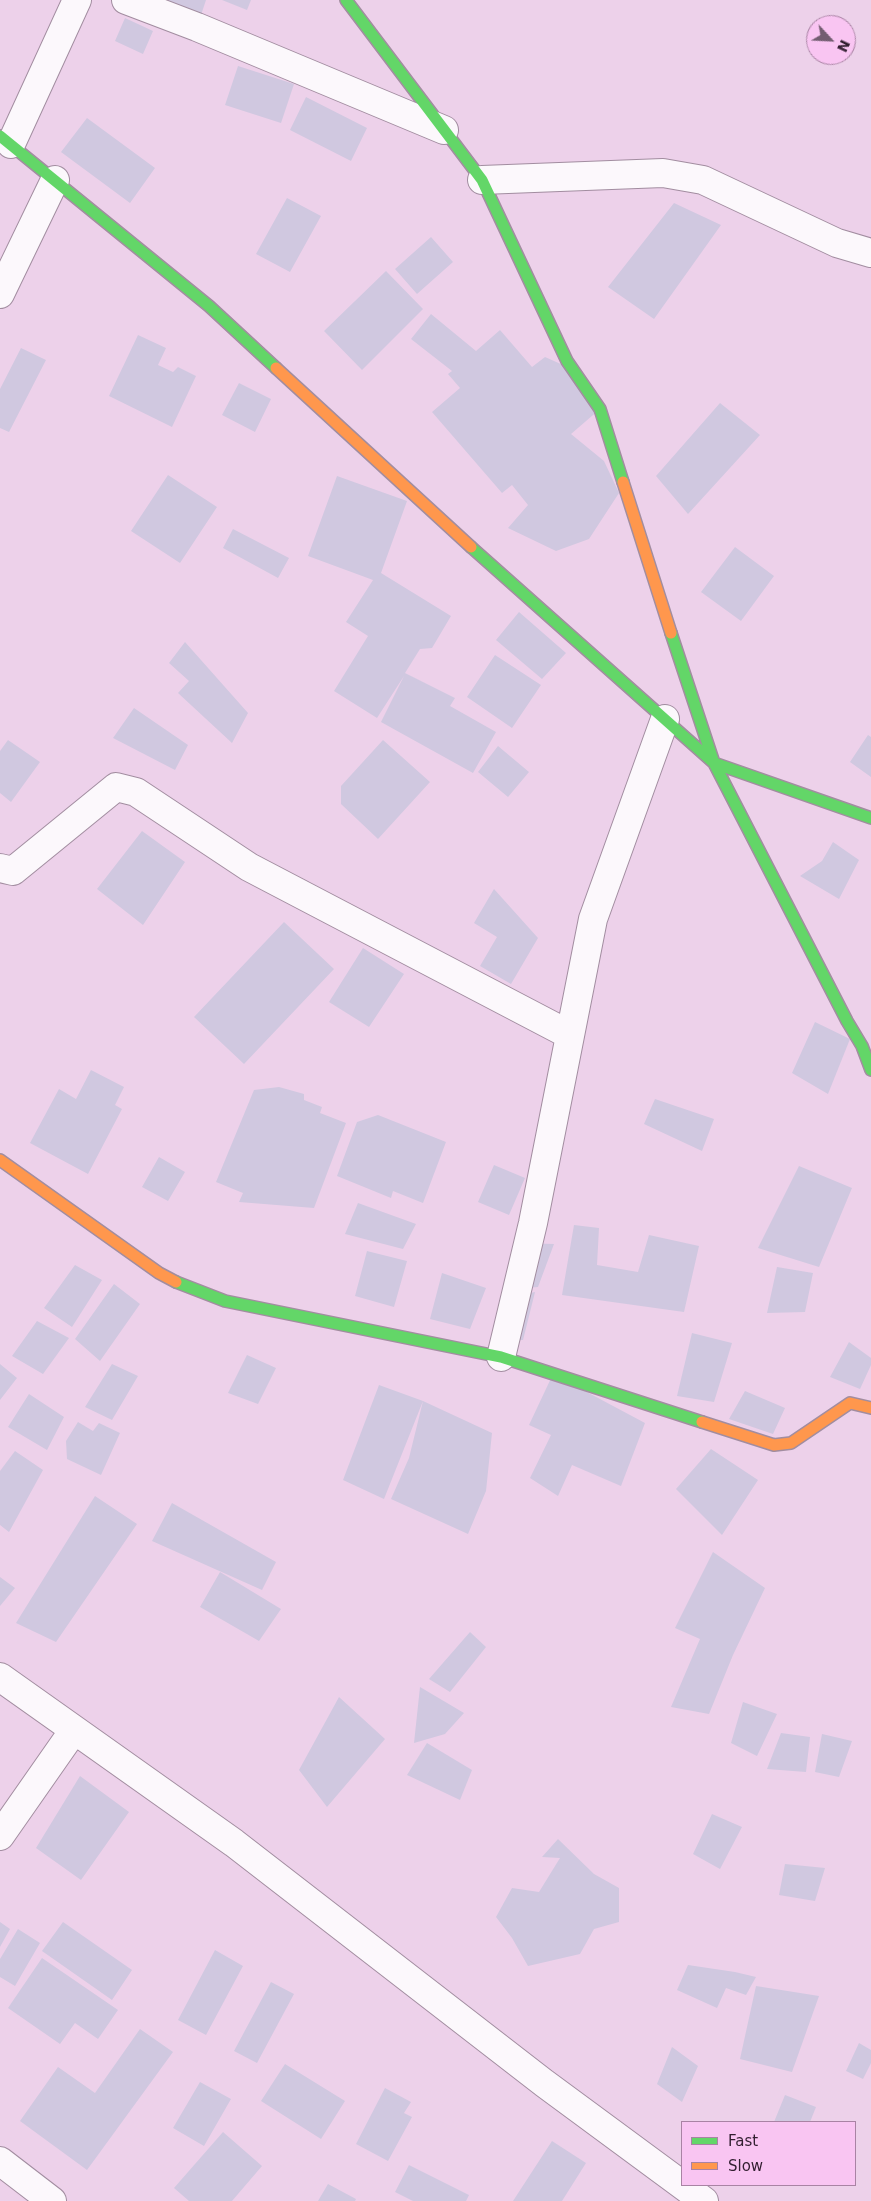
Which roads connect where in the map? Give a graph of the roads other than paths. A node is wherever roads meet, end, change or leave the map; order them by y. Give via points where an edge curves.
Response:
1 (77, 0) edge
2 (126, 0) edge
3 (346, 0) edge
4 (444, 130) junction
5 (5, 140) edge
6 (55, 180) junction
7 (482, 180) junction
8 (871, 252) edge
9 (0, 294) edge
10 (665, 719) junction
11 (714, 763) junction
12 (871, 818) edge
13 (0, 868) edge
14 (570, 1035) junction
15 (871, 1070) edge
16 (0, 1160) edge
17 (501, 1357) junction
18 (871, 1408) edge
19 (0, 1676) edge
20 (74, 1730) junction
21 (0, 1836) edge
22 (0, 2162) edge
23 (681, 2184) edge
24 (684, 2186) edge
25 (52, 2201) edge
26 (704, 2201) edge

1 - 5 street
2 - 4 street
3 - 4 street
4 - 7 street
5 - 6 street
6 - 9 street
6 - 10 street via 209,306 409,491
7 - 8 street via 663,173 703,180 837,243
7 - 11 street via 568,360 600,409
10 - 11 street
10 - 14 street via 593,919
11 - 12 street
11 - 15 street via 862,1046
13 - 14 street via 13,871 116,787 136,792 249,867
14 - 17 street via 533,1223
16 - 17 street via 159,1273 188,1287 225,1301
17 - 18 street via 774,1445 791,1443 850,1402
19 - 20 street
20 - 21 street
20 - 23 street via 234,1843 544,2083
22 - 25 street
24 - 26 street

